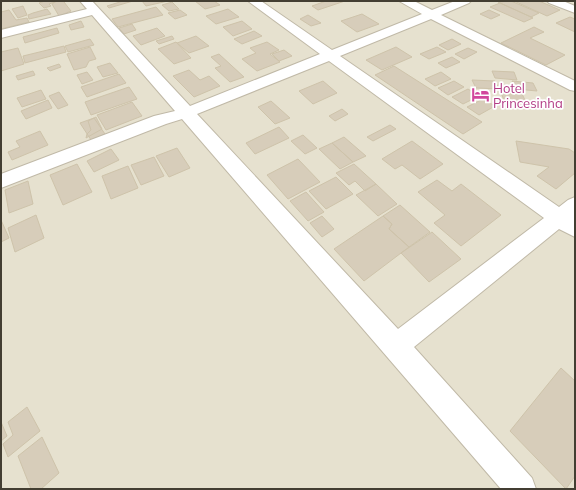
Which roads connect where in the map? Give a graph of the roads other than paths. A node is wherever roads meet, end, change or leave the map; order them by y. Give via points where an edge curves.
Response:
1 (254, 1) edge
2 (405, 1) edge
3 (465, 1) edge
4 (553, 1) edge
5 (90, 6) edge
6 (575, 10) edge
7 (432, 15) junction
8 (1, 34) edge
9 (330, 56) junction
10 (575, 87) edge
11 (186, 113) junction
12 (1, 182) edge
13 (570, 217) edge
14 (396, 346) junction
15 (521, 489) edge

1 - 9 street
2 - 7 street
3 - 7 street
4 - 6 street
5 - 8 street
5 - 11 street
7 - 9 street
7 - 10 street
9 - 11 street
9 - 13 street
11 - 12 street via 160,120
11 - 14 street
13 - 14 street
14 - 15 street

